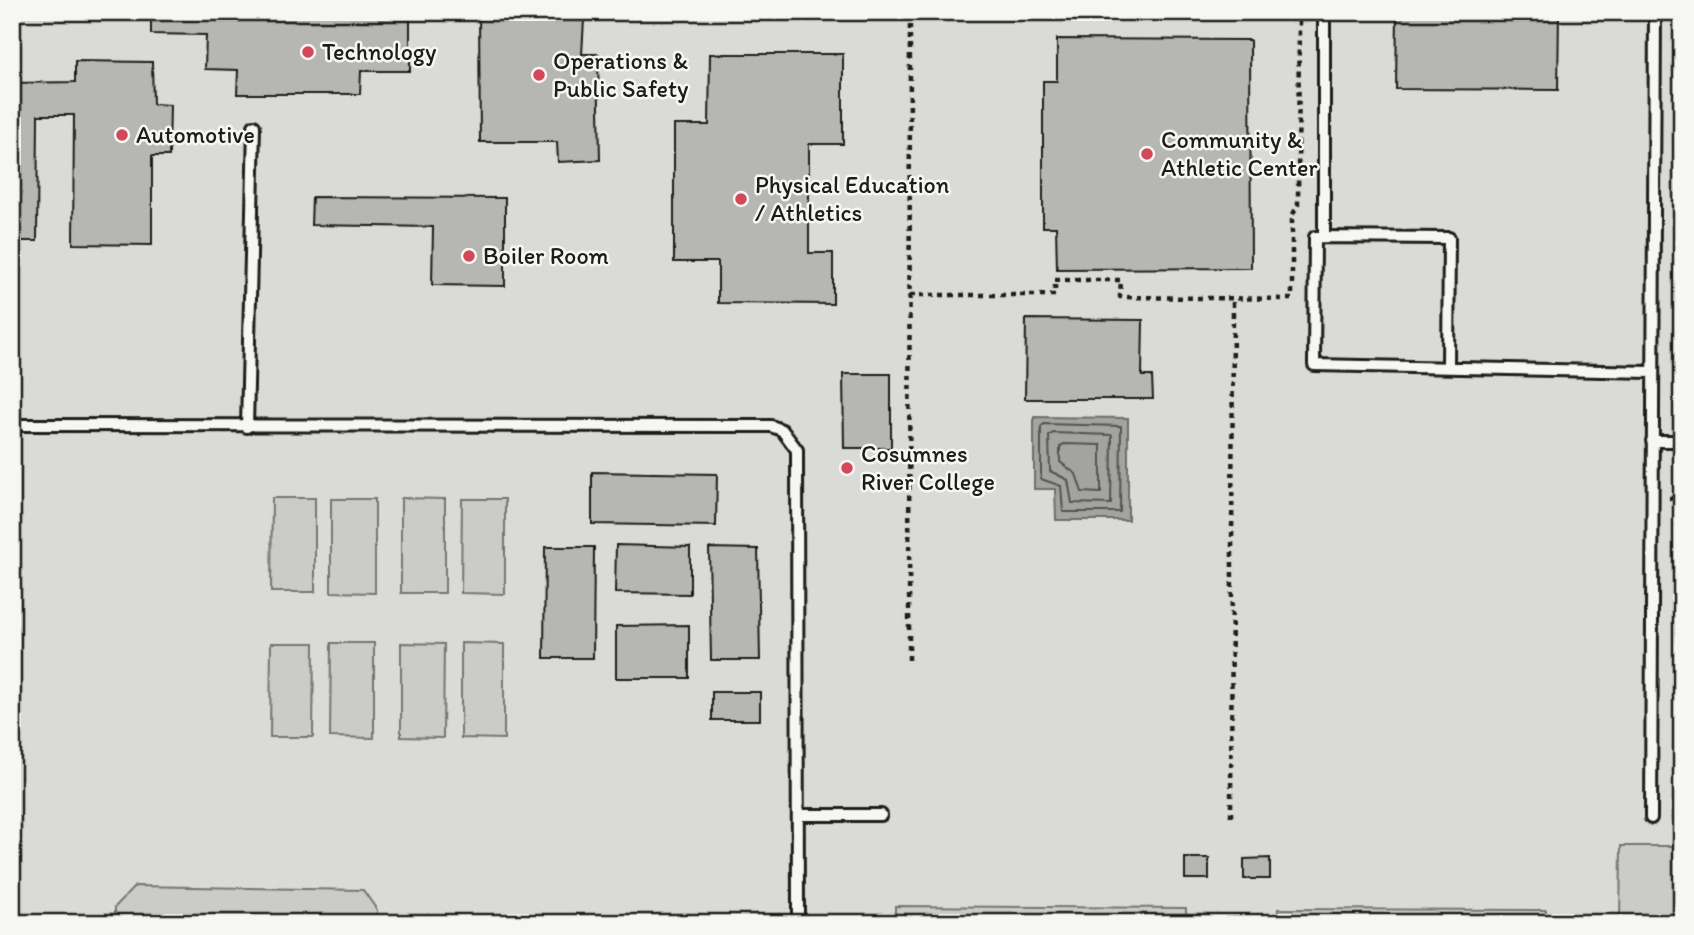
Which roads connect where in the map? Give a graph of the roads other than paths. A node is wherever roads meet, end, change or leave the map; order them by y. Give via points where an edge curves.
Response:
1 (1324, 12) edge
2 (1655, 12) edge
3 (254, 126) dead end
4 (1324, 237) junction
5 (1448, 366) junction
6 (1652, 372) junction
7 (12, 425) edge
8 (247, 427) junction
9 (1651, 441) junction
10 (1682, 441) edge
11 (799, 815) junction
12 (881, 815) dead end
13 (1651, 818) dead end
14 (799, 923) edge

1 - 4 lane
2 - 6 lane
3 - 8 lane
4 - 5 lane via 1449,238
4 - 5 lane via 1315,237 1314,365
5 - 6 lane
6 - 9 lane
7 - 8 lane
8 - 11 lane via 771,426 782,430 797,450
9 - 10 lane
9 - 13 lane
11 - 12 lane
11 - 14 lane

